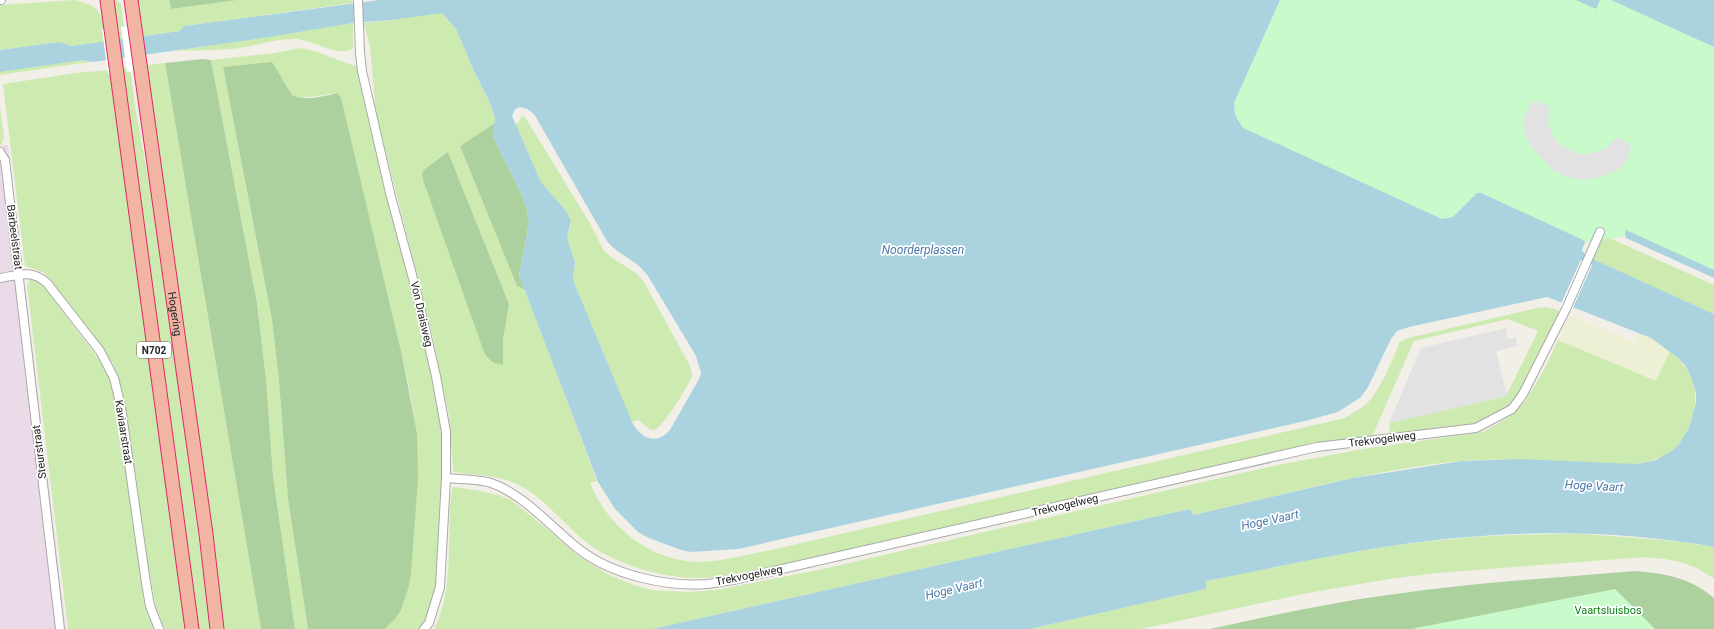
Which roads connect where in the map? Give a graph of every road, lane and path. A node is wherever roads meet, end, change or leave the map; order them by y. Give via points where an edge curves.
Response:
1 (107, 0) edge
2 (131, 0) edge
3 (358, 0) edge
4 (0, 152) edge
5 (1600, 232) dead end
6 (20, 275) junction
7 (0, 278) edge
8 (446, 478) junction
9 (60, 629) edge
10 (159, 629) edge
11 (192, 629) edge
12 (218, 629) edge
13 (424, 629) edge

1 - 11 highway, N702
2 - 12 highway, Hogering / N702
3 - 8 street, Von Draisweg via 362,71 436,376 446,432
4 - 6 street, Barbeelstraat via 5,160
5 - 8 street, Trekvogelweg via 1566,309 1523,394 1512,409 1476,428 1317,447 734,580 706,584 642,578 610,568 581,551 514,494 488,482
6 - 7 street, Kaviaarstraat
6 - 9 street, Steurstraat
6 - 10 street, Kaviaarstraat via 39,276 47,283 100,351 114,378 121,407 150,606
8 - 13 street, Von Draisweg via 440,587 429,623

